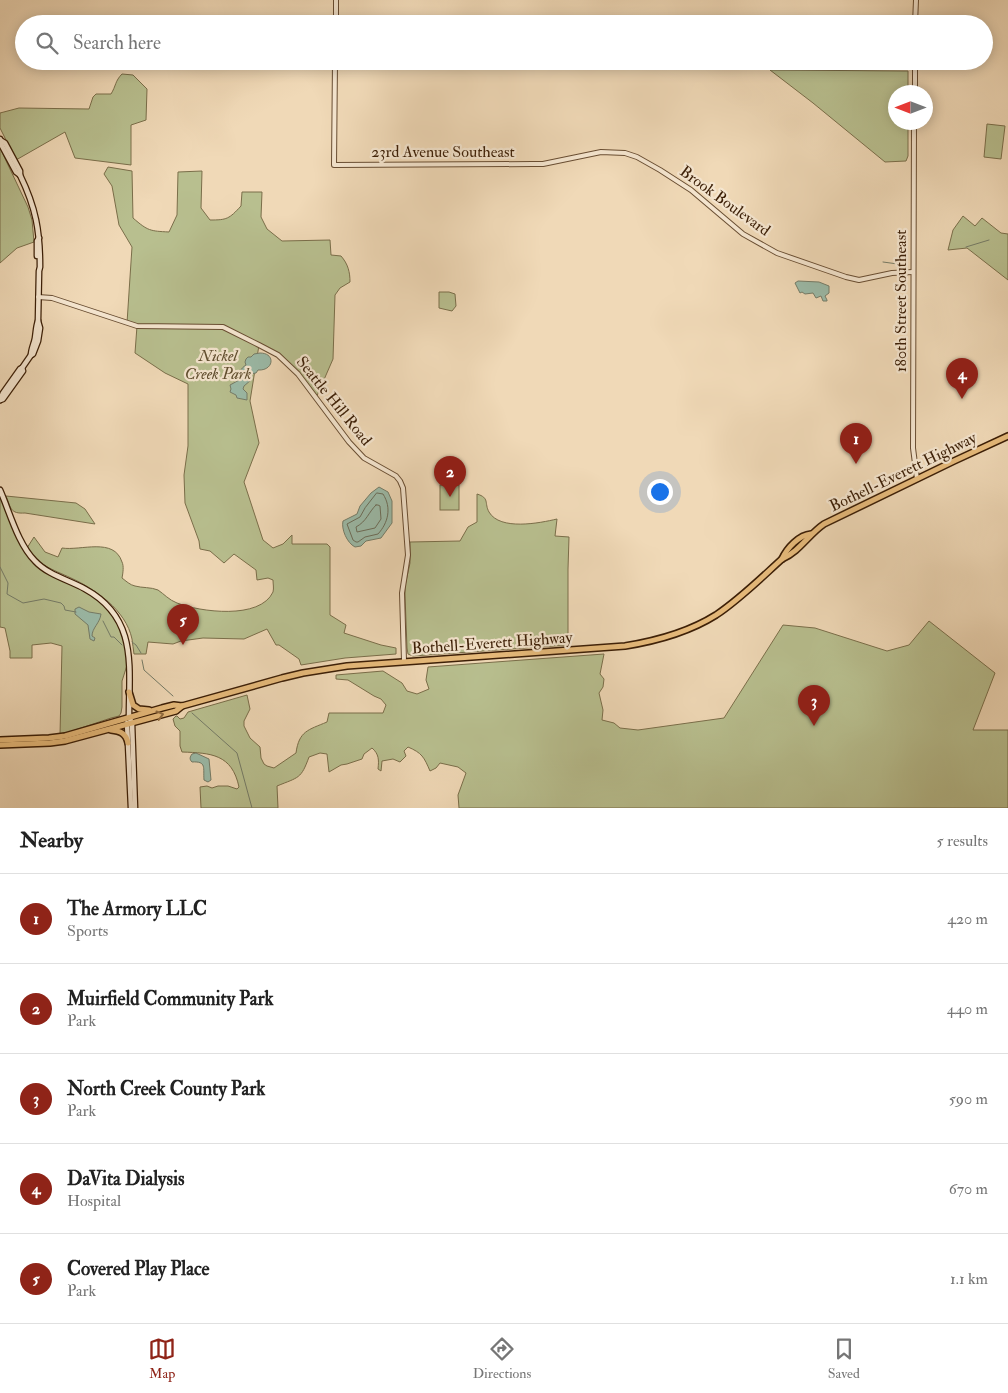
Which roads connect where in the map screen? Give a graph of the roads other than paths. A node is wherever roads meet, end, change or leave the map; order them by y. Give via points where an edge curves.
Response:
1 (336, 0) edge
2 (916, 0) edge
3 (336, 15) edge
4 (915, 15) edge
5 (335, 70) edge
6 (915, 70) edge
7 (914, 85) edge
8 (914, 130) edge
9 (0, 139) edge
10 (552, 162) joint
11 (913, 272) junction
12 (38, 297) junction
13 (0, 400) edge
14 (1008, 436) edge
15 (917, 479) junction
16 (0, 490) edge
17 (811, 534) junction
18 (782, 559) junction
19 (404, 661) junction
20 (129, 692) junction
21 (182, 706) junction
22 (155, 710) junction
23 (130, 717) junction
24 (129, 724) junction
25 (108, 729) junction
26 (0, 743) edge
27 (128, 743) junction
28 (131, 808) edge
29 (135, 808) edge

1 - 3 street
2 - 4 street
5 - 10 street, 23rd Avenue Southeast via 334,165
6 - 7 street
8 - 11 street, 180th Street Southeast
9 - 12 main road via 35,211 39,238
10 - 11 street, Brook Boulevard via 601,152 625,153 691,190 743,234 777,253 858,280
11 - 15 street, 180th Street Southeast via 913,448
12 - 13 main road via 38,321 31,355
12 - 19 street, Seattle Hill Road via 52,298 137,326 223,327 278,355 298,374 349,442 364,458 396,476 403,488 408,556 402,593
14 - 15 main road, Bothell-Everett Highway
15 - 17 main road, Bothell-Everett Highway via 824,524
16 - 20 main road via 24,546 36,563 87,590 115,614 128,647
17 - 18 main road, Bothell-Everett Highway
17 - 18 main road, Bothell-Everett Highway via 806,534 791,546
18 - 19 main road, Bothell-Everett Highway via 716,615 651,641 624,646
19 - 21 main road, Bothell-Everett Highway via 303,673
20 - 22 main road via 136,708
20 - 23 main road
21 - 22 main road, Bothell-Everett Highway
24 -> 21 main road, Bothell-Everett Highway via 176,711
22 - 23 main road, Bothell-Everett Highway
23 - 24 main road
23 - 26 main road, Bothell-Everett Highway via 66,736
24 - 25 main road, Bothell-Everett Highway
24 - 27 main road
24 - 29 main road
25 - 26 main road, Bothell-Everett Highway via 55,743
25 - 27 main road via 122,732
27 - 28 main road

